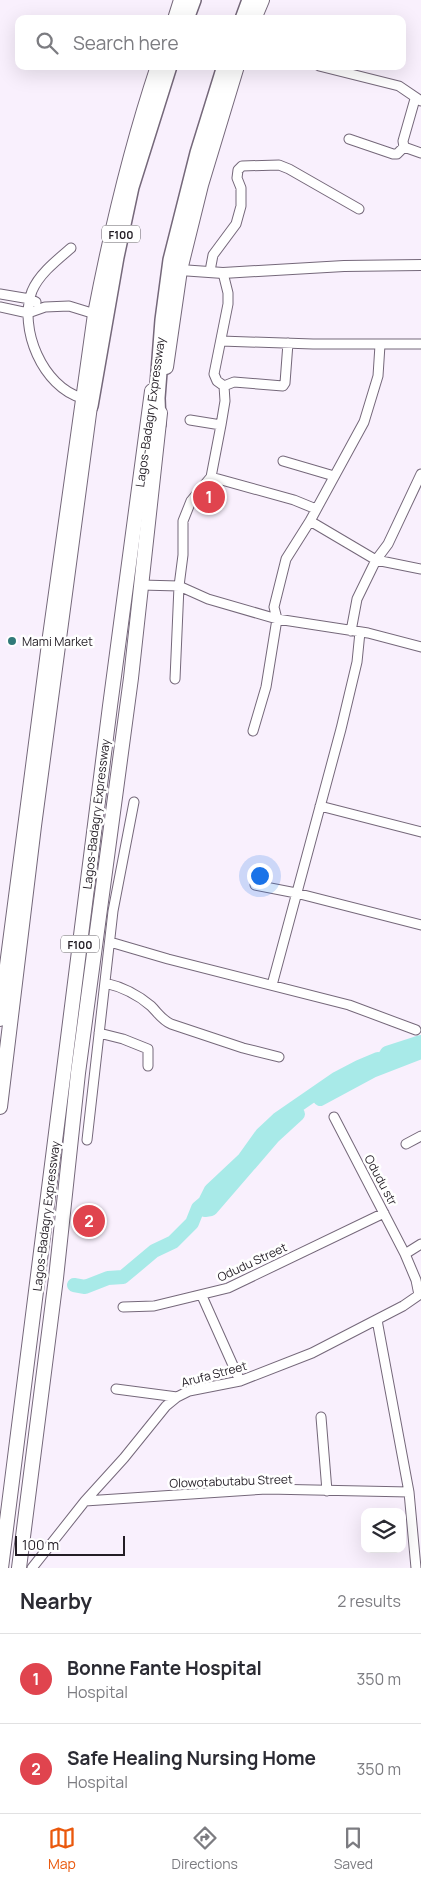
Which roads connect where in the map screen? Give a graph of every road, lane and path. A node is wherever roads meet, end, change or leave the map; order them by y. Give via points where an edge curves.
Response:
1 (181, 0) edge
2 (193, 0) edge
3 (250, 0) edge
4 (262, 0) edge
5 (176, 15) edge
6 (187, 15) edge
7 (244, 15) edge
8 (256, 15) edge
9 (157, 70) edge
10 (168, 70) edge
11 (224, 70) edge
12 (236, 70) edge
13 (335, 70) edge
14 (418, 100) edge
15 (349, 139) dead end
16 (404, 147) junction
17 (421, 153) edge
18 (359, 209) dead end
19 (71, 248) dead end
20 (421, 265) edge
21 (180, 270) junction
22 (210, 271) junction
23 (223, 273) junction
24 (0, 294) edge
25 (30, 299) junction
26 (45, 306) junction
27 (0, 307) edge
28 (28, 313) junction
29 (95, 314) junction
30 (163, 320) junction
31 (221, 341) junction
32 (288, 343) junction
33 (421, 344) edge
34 (380, 345) junction
35 (224, 386) junction
36 (86, 402) junction
37 (190, 420) dead end
38 (158, 424) junction
39 (221, 425) junction
40 (283, 461) dead end
41 (421, 474) edge
42 (334, 476) junction
43 (211, 477) junction
44 (316, 509) junction
45 (310, 521) junction
46 (376, 560) junction
47 (421, 569) edge
48 (141, 585) junction
49 (179, 586) junction
50 (277, 619) junction
51 (355, 632) junction
52 (421, 647) edge
53 (175, 679) dead end
54 (253, 731) dead end
55 (134, 802) dead end
56 (320, 806) junction
57 (421, 832) edge
58 (255, 885) dead end
59 (296, 893) junction
60 (421, 925) edge
61 (110, 942) junction
62 (105, 983) junction
63 (272, 985) junction
64 (0, 1019) edge
65 (416, 1030) dead end
66 (99, 1033) junction
67 (279, 1057) dead end
68 (148, 1066) dead end
69 (0, 1107) edge
70 (334, 1117) dead end
71 (421, 1136) edge
72 (87, 1140) dead end
73 (406, 1144) dead end
74 (384, 1214) junction
75 (421, 1244) edge
76 (405, 1254) junction
77 (420, 1295) edge
78 (202, 1296) junction
79 (123, 1306) dead end
80 (378, 1320) junction
81 (240, 1382) junction
82 (116, 1389) dead end
83 (177, 1397) junction
84 (321, 1417) dead end
85 (327, 1491) junction
86 (408, 1492) junction
87 (85, 1501) junction
88 (1, 1568) edge
89 (19, 1568) edge
90 (32, 1568) edge
91 (416, 1568) edge

1 - 5 main road
2 - 6 highway
3 - 7 highway
4 - 8 main road
9 - 29 main road via 127,172
10 - 36 highway, F100 via 131,187
11 - 30 highway, Lagos-Badagry Expressway / F100 via 198,153 171,260
12 - 21 main road, Lagos-Badagry Expressway via 201,185
13 - 14 street via 398,86
14 - 16 street via 403,141
15 - 16 street via 393,154
16 - 17 street
18 - 22 street via 279,165 242,166 237,178 241,188 241,206 236,224 213,255
19 - 25 street via 43,274
20 - 23 street
21 - 22 street
21 - 38 main road, Lagos-Badagry Expressway
22 - 23 street
23 - 31 street via 228,293
24 - 25 street
25 - 26 street
25 - 28 street
26 - 28 street
26 - 29 street via 69,306
27 - 28 street
28 - 36 street via 32,345 48,374 73,396
29 - 36 main road
30 - 38 highway
30 - 88 main road, Lagos-Badagry Expressway / F100 via 111,696
31 - 32 street
31 - 35 street via 214,374
32 - 34 street
32 - 35 street via 285,383 282,386 234,382
33 - 34 street
34 - 42 street via 378,376 371,400 356,438
35 - 39 street
36 - 64 main road
36 - 69 main road, F100
37 - 39 street
38 - 48 main road, Lagos-Badagry Expressway
39 - 43 street
40 - 42 street
41 - 46 street via 388,544
42 - 44 street
43 - 44 street
43 - 49 street via 185,512
44 - 45 street
45 - 46 street
45 - 50 street via 286,560 274,607
46 - 47 street
46 - 51 street via 357,599
48 - 49 street
48 - 89 main road, Lagos-Badagry Expressway
49 - 50 street via 208,599
49 - 53 street
50 - 51 street
50 - 54 street via 266,687
51 - 52 street
51 - 56 street via 357,662
55 - 61 street
56 - 57 street
56 - 59 street
58 - 59 street
59 - 60 street
59 - 63 street
61 - 62 street
61 - 63 street
62 - 66 street
62 - 67 street via 123,987 172,1024
63 - 65 street via 349,1004
66 - 68 street via 148,1049
66 - 72 street
70 - 74 street, Odudu str
71 - 73 street
74 - 76 street, Odudu str
74 - 78 street, Odudu Street via 228,1288
75 - 76 street
76 - 77 street, Arufa Street
77 - 80 street, Arufa Street
78 - 79 street, Odudu Street via 154,1306
78 - 81 street
80 - 81 street, Arufa Street via 312,1353
80 - 86 street
81 - 83 street, Arufa Street via 189,1391
82 - 83 street
83 - 87 street, Arufa Street
84 - 85 street
85 - 86 street, Olowotabutabu Street
85 - 87 street, Olowotabutabu Street via 266,1489
86 - 91 street
87 - 90 street, Arufa Street

